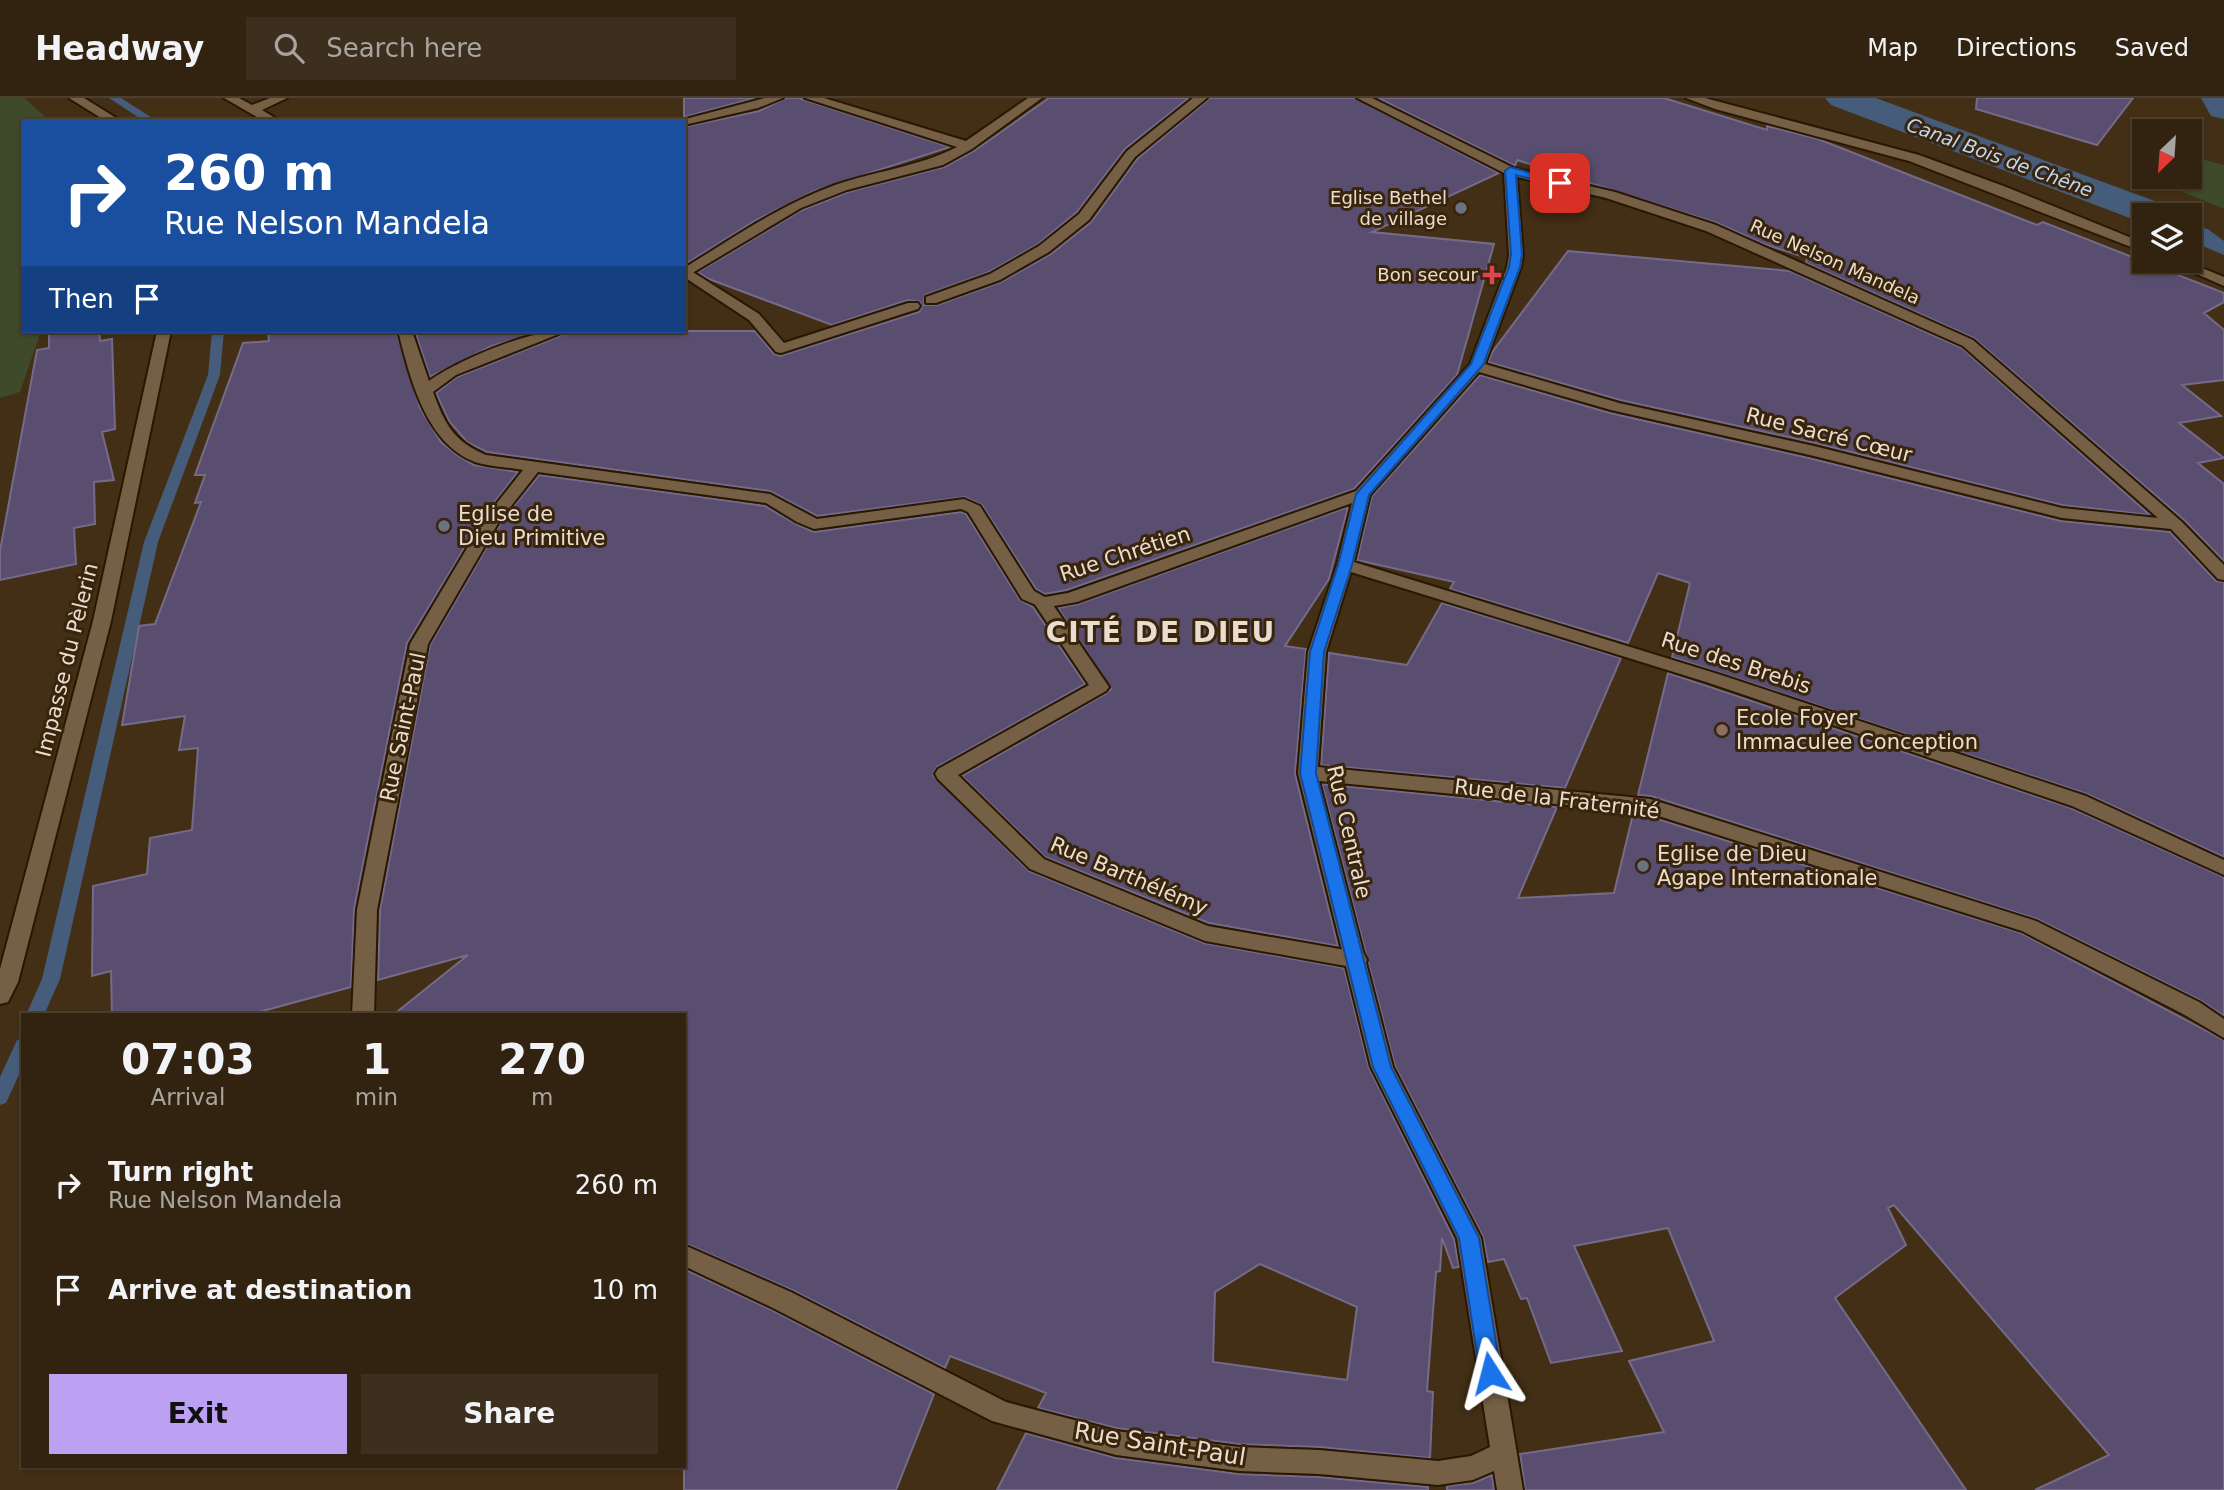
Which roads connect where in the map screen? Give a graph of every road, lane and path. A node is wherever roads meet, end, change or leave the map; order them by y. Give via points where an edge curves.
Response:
1 (75, 98) edge
2 (230, 98) edge
3 (281, 98) edge
4 (777, 98) edge
5 (811, 98) edge
6 (1036, 98) edge
7 (1202, 98) edge
8 (1363, 98) edge
9 (1692, 98) edge
10 (252, 109) junction
11 (112, 119) edge
12 (270, 119) edge
13 (686, 121) edge
14 (968, 146) junction
15 (1510, 171) junction
16 (2132, 243) edge
17 (2202, 273) edge
18 (686, 274) edge
19 (2224, 282) edge
20 (931, 300) dead end
21 (913, 306) dead end
22 (164, 333) edge
23 (406, 333) edge
24 (549, 333) edge
25 (1476, 366) junction
26 (425, 391) junction
27 (533, 468) junction
28 (1362, 494) junction
29 (2176, 525) junction
30 (1345, 565) junction
31 (2224, 575) edge
32 (1043, 603) junction
33 (1308, 773) junction
34 (2224, 868) edge
35 (1357, 960) junction
36 (2, 986) edge
37 (363, 1013) edge
38 (2224, 1030) edge
39 (686, 1256) edge
40 (1503, 1454) junction
41 (1510, 1490) edge

1 - 11 street
2 - 10 street
3 - 10 street
4 - 13 street
5 - 14 street
6 - 14 street
7 - 20 street via 1131,154 1084,217 1044,249 995,276
8 - 15 street, Rue Nelson Mandela
9 - 16 street via 1914,158
10 - 12 street
14 - 18 street via 938,162 842,187 796,205
15 - 25 street, Rue Centrale via 1514,267
15 - 29 street, Rue Nelson Mandela via 1610,195 1711,228 1968,343
17 - 19 street
18 - 21 street via 754,317 781,349
22 - 36 street, Impasse du Pèlerin via 103,621
23 - 26 street
24 - 26 street via 451,372
25 - 28 street, Rue Centrale
25 - 29 street, Rue Sacré Cœur via 1616,407 2062,513
26 - 27 street via 453,444 482,459
27 - 32 street, Rue Chrétien via 770,499 814,524 964,504 974,509 1028,595
27 - 37 street, Rue Saint-Paul via 493,518 419,644 366,910
28 - 30 street, Rue Centrale
28 - 32 street, Rue Chrétien via 1084,594
29 - 31 street, Rue Nelson Mandela
30 - 33 street, Rue Centrale via 1317,652
30 - 34 street, Rue des Brebis via 1712,678 2079,801
32 - 35 street, Rue Barthélémy via 1100,687 945,774 1037,864 1205,933
33 - 35 street, Rue Centrale
33 - 38 street, Rue de la Fraternité via 1650,806 2029,926 2191,1008
35 - 40 street, Rue Centrale via 1382,1067 1469,1238
39 - 40 street, Rue Saint-Paul via 782,1300 1000,1413 1116,1443 1239,1459 1438,1473 1473,1468
40 - 41 street, Rue Centrale

